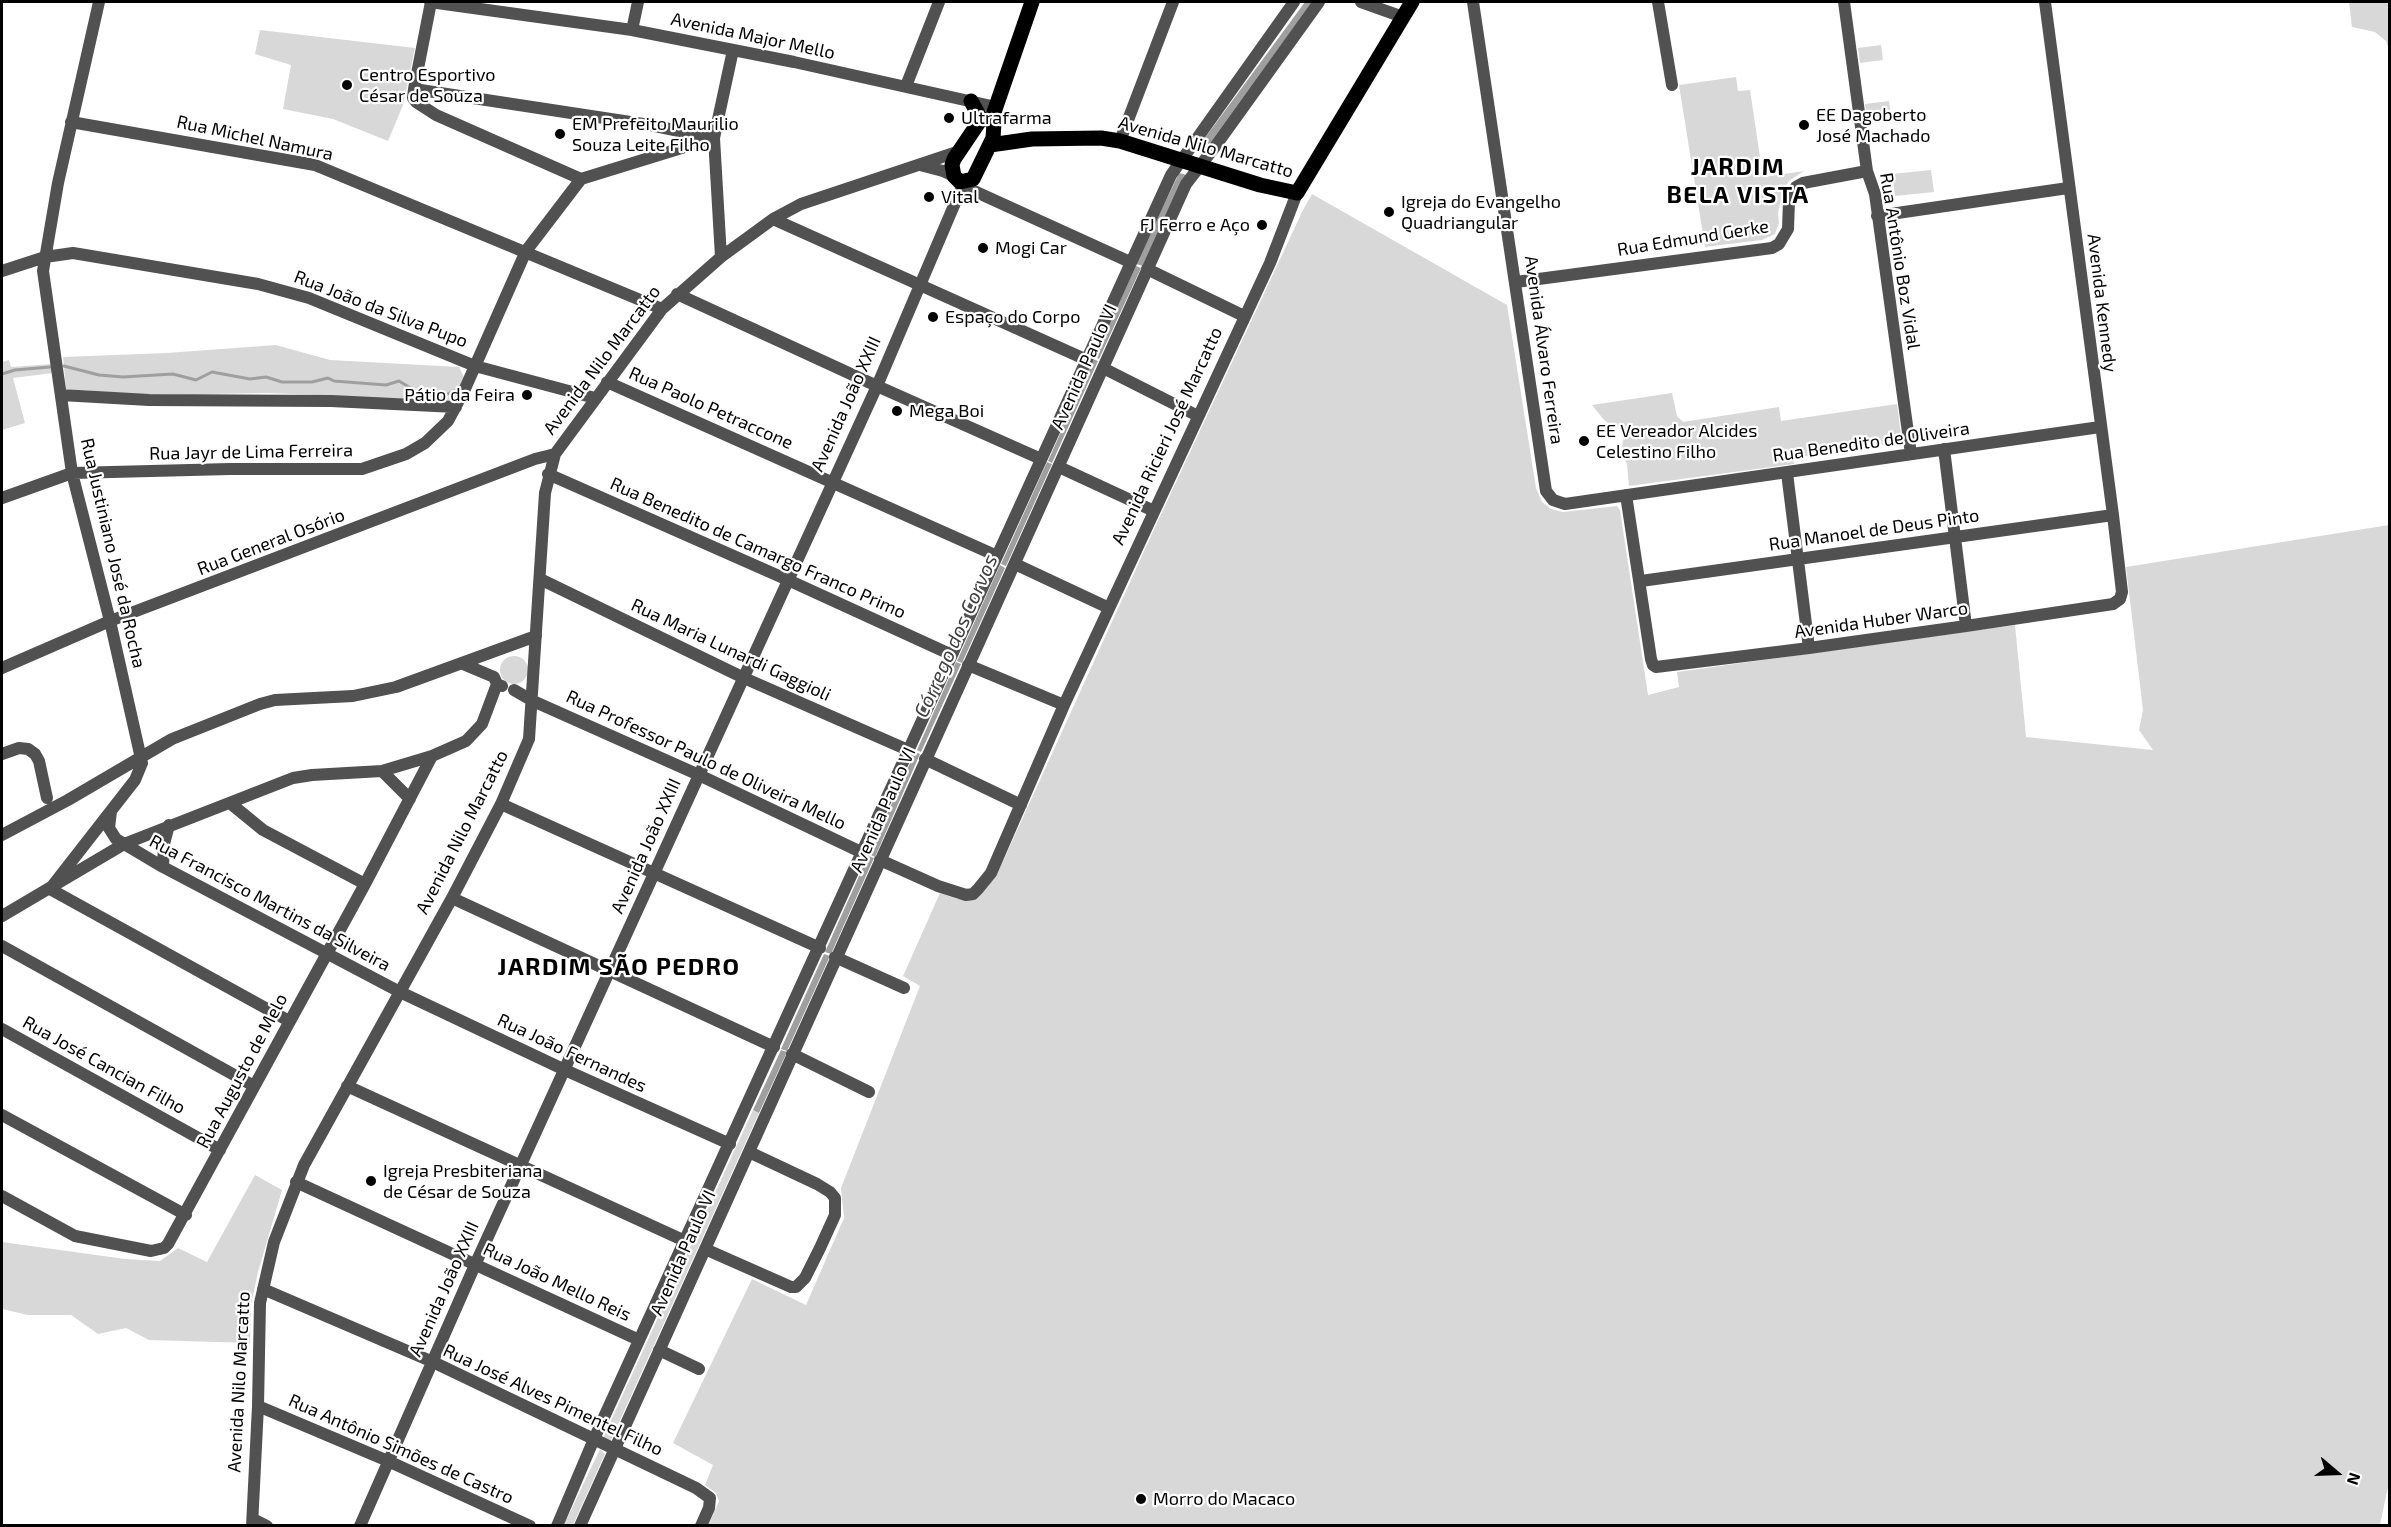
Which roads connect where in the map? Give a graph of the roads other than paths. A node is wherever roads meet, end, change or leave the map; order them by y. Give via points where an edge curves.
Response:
1 (99, 2) edge
2 (430, 2) edge
3 (638, 2) edge
4 (939, 2) edge
5 (1032, 2) edge
6 (1173, 2) edge
7 (1294, 2) edge
8 (1319, 2) edge
9 (1360, 2) edge
10 (1412, 2) edge
11 (1473, 2) edge
12 (1658, 2) edge
13 (1844, 2) edge
14 (2045, 2) edge
15 (1403, 17) junction
16 (632, 30) junction
17 (734, 50) junction
18 (1672, 85) dead end
19 (906, 86) junction
20 (414, 89) junction
21 (971, 101) joint
22 (991, 119) junction
23 (71, 122) junction
24 (714, 138) junction
25 (1032, 139) junction
26 (1120, 141) junction
27 (990, 145) junction
28 (960, 151) junction
29 (1181, 160) junction
30 (919, 165) junction
31 (1200, 166) junction
32 (1868, 171) junction
33 (580, 180) junction
34 (961, 181) junction
35 (2068, 188) junction
36 (1298, 193) junction
37 (1877, 216) junction
38 (773, 219) junction
39 (526, 251) junction
40 (45, 257) junction
41 (721, 257) junction
42 (1130, 262) junction
43 (1147, 269) junction
44 (2, 271) edge
45 (1516, 282) junction
46 (920, 285) junction
47 (677, 294) junction
48 (662, 309) junction
49 (1244, 316) junction
50 (1087, 360) junction
51 (475, 366) junction
52 (1103, 368) junction
53 (607, 382) junction
54 (877, 386) junction
55 (61, 394) junction
56 (595, 398) junction
57 (456, 407) junction
58 (1198, 416) junction
59 (2100, 427) junction
60 (1944, 449) junction
61 (555, 454) junction
62 (1911, 454) junction
63 (1041, 459) junction
64 (1059, 466) junction
65 (1787, 472) junction
66 (72, 473) junction
67 (548, 474) junction
68 (833, 481) junction
69 (1546, 491) joint
70 (1626, 495) junction
71 (2, 498) edge
72 (1154, 511) junction
73 (2113, 515) junction
74 (1955, 537) junction
75 (997, 556) junction
76 (1798, 558) junction
77 (1015, 564) junction
78 (540, 579) junction
79 (788, 580) junction
80 (1641, 581) junction
81 (2113, 604) joint
82 (1109, 608) junction
83 (110, 621) junction
84 (1966, 626) junction
85 (536, 636) junction
86 (1809, 648) junction
87 (501, 649) junction
88 (952, 655) junction
89 (463, 664) junction
90 (968, 665) junction
91 (2, 668) edge
92 (744, 678) junction
93 (496, 680) junction
94 (533, 687) junction
95 (514, 690) junction
96 (533, 701) junction
97 (1064, 705) junction
98 (908, 750) junction
99 (2, 754) edge
100 (432, 756) junction
101 (141, 759) junction
102 (925, 759) junction
103 (382, 771) junction
104 (699, 776) junction
105 (47, 798) dead end
106 (410, 799) junction
107 (230, 803) junction
108 (501, 804) junction
109 (1021, 806) junction
110 (169, 825) junction
111 (103, 828) junction
112 (2, 835) edge
113 (124, 844) junction
114 (863, 853) junction
115 (880, 860) junction
116 (163, 867) junction
117 (654, 873) junction
118 (365, 884) junction
119 (50, 889) junction
120 (452, 898) junction
121 (2, 916) edge
122 (2, 945) edge
123 (820, 948) junction
124 (326, 953) junction
125 (835, 957) junction
126 (610, 972) junction
127 (904, 988) dead end
128 (400, 992) junction
129 (289, 1021) junction
130 (2, 1029) edge
131 (774, 1047) junction
132 (792, 1054) junction
133 (565, 1070) junction
134 (254, 1086) junction
135 (347, 1086) junction
136 (869, 1092) dead end
137 (2, 1115) edge
138 (730, 1144) junction
139 (220, 1150) junction
140 (748, 1152) junction
141 (520, 1167) junction
142 (296, 1182) junction
143 (2, 1196) edge
144 (186, 1215) junction
145 (685, 1241) junction
146 (705, 1249) junction
147 (476, 1265) junction
148 (262, 1289) junction
149 (639, 1340) junction
150 (659, 1350) junction
151 (433, 1362) junction
152 (699, 1369) dead end
153 (258, 1406) junction
154 (594, 1439) junction
155 (614, 1448) junction
156 (388, 1461) junction
157 (252, 1522) edge
158 (267, 1526) edge
159 (360, 1526) edge
160 (530, 1526) edge
161 (557, 1526) edge
162 (580, 1526) edge
163 (701, 1526) edge

1 - 23 street, Rua Justiniano José da Rocha
2 - 16 street, Avenida Major Mello
2 - 20 street
3 - 16 street
4 - 19 street
5 - 22 main road, Avenida João XXIII
6 - 26 street
7 - 29 street, Avenida Paulo VI
8 - 31 street, Avenida Paulo VI
9 - 15 street
10 - 15 main road, Avenida Ricieri José Marcatto
11 - 45 street, Avenida Álvaro Ferreira
12 - 18 street
13 - 32 street, Rua Antônio Boz Vidal
14 - 35 street, Avenida Kennedy
15 - 36 main road, Avenida Ricieri José Marcatto
16 - 17 street, Avenida Major Mello
17 - 19 street, Avenida Major Mello
17 - 24 street
19 - 21 street, Avenida Major Mello
20 - 24 street via 650,124
20 - 33 street via 413,98 425,109
21 - 22 main road
22 - 25 main road, Avenida Nilo Marcatto
22 - 27 main road, Avenida João XXIII
22 - 28 main road, Avenida João XXIII
23 - 39 street, Rua Michel Namura via 315,165
23 - 40 street, Rua Justiniano José da Rocha
24 - 33 street
24 - 41 street
25 - 26 main road, Avenida Nilo Marcatto
25 - 27 main road, Avenida Nilo Marcatto
26 - 29 main road, Avenida Nilo Marcatto
27 - 34 main road, Avenida João XXIII via 971,181
28 - 30 street, Avenida Nilo Marcatto
28 - 34 main road, Avenida João XXIII via 952,165
29 - 31 main road, Avenida Nilo Marcatto
29 - 42 street, Avenida Paulo VI
30 - 34 street via 944,171
30 - 38 street, Avenida Nilo Marcatto via 801,204
31 - 36 main road, Avenida Nilo Marcatto
31 - 43 street, Avenida Paulo VI via 1186,184
32 - 37 street, Rua Antônio Boz Vidal
32 - 45 street, Rua Edmund Gerke via 1796,187 1789,201 1788,229 1772,248
33 - 39 street, Rua Jayr de Lima Ferreira
34 - 42 street
34 - 46 street, Avenida João XXIII
35 - 37 street
35 - 59 street, Avenida Kennedy
36 - 49 street, Avenida Ricieri José Marcatto
37 - 62 street, Rua Antônio Boz Vidal
38 - 41 street, Avenida Nilo Marcatto
38 - 46 street
39 - 48 street, Rua Michel Namura
39 - 51 street, Rua Jayr de Lima Ferreira
40 - 44 street, Rua João da Silva Pupo
40 - 51 street, Rua João da Silva Pupo via 89,255 287,291
40 - 55 street, Rua Justiniano José da Rocha via 45,292
41 - 47 street, Avenida Nilo Marcatto
42 - 50 street, Avenida Paulo VI
43 - 49 street
43 - 52 street, Avenida Paulo VI
45 - 69 street, Avenida Álvaro Ferreira
46 - 50 street
46 - 54 street, Avenida João XXIII
47 - 48 street, Avenida Nilo Marcatto
47 - 54 street
48 - 53 street, Avenida Nilo Marcatto
49 - 58 street, Avenida Ricieri José Marcatto
50 - 63 street, Avenida Paulo VI
51 - 56 street, Rua João da Silva Pupo
51 - 57 street, Rua Jayr de Lima Ferreira
52 - 58 street
52 - 64 street, Avenida Paulo VI
53 - 56 street, Avenida Nilo Marcatto
53 - 68 street, Rua Paolo Petraccone
54 - 63 street
54 - 68 street, Avenida João XXIII
55 - 57 street via 149,400 331,401
55 - 66 street, Rua Justiniano José da Rocha
56 - 61 street, Avenida Nilo Marcatto
57 - 66 street, Rua Jayr de Lima Ferreira via 443,427 425,443 362,469
58 - 72 street, Avenida Ricieri José Marcatto
59 - 60 street, Rua Benedito de Oliveira
59 - 73 street, Avenida Kennedy
60 - 62 street, Rua Benedito de Oliveira
60 - 74 street
61 - 67 street, Avenida Nilo Marcatto
61 - 83 street, Rua General Osório
62 - 65 street, Rua Benedito de Oliveira
63 - 75 street, Avenida Paulo VI
64 - 72 street
64 - 77 street, Avenida Paulo VI
65 - 70 street, Rua Benedito de Oliveira
65 - 76 street
66 - 71 street, Rua Jayr de Lima Ferreira
66 - 83 street, Rua Justiniano José da Rocha
67 - 78 street, Avenida Nilo Marcatto
67 - 79 street, Rua Benedito de Camargo Franco Primo
68 - 75 street, Rua Paolo Petraccone
68 - 79 street, Avenida João XXIII
69 - 70 street, Rua Benedito de Oliveira via 1553,500 1565,504
70 - 80 street
72 - 82 street, Avenida Ricieri José Marcatto
73 - 74 street, Rua Manoel de Deus Pinto
73 - 81 street, Avenida Kennedy via 2122,592
74 - 76 street, Rua Manoel de Deus Pinto
74 - 84 street
75 - 88 street, Avenida Paulo VI
76 - 80 street, Rua Manoel de Deus Pinto
76 - 86 street
77 - 82 street
77 - 90 street, Avenida Paulo VI
78 - 85 street, Avenida Nilo Marcatto
78 - 92 street, Rua Maria Lunardi Gaggioli
79 - 88 street, Rua Benedito de Camargo Franco Primo
79 - 92 street, Avenida João XXIII
80 - 86 street, Avenida Huber Warco via 1653,665
81 - 84 street, Avenida Huber Warco
82 - 97 street, Avenida Ricieri José Marcatto
83 - 91 street, Rua General Osório
83 - 101 street, Rua Justiniano José da Rocha
84 - 86 street, Avenida Huber Warco
85 - 87 street
85 - 94 street, Avenida Nilo Marcatto
87 - 89 street
87 - 93 street via 494,663
88 - 98 street, Avenida Paulo VI
89 - 93 street, Rua Professor Paulo de Oliveira Mello
89 - 101 street via 396,687 353,696 260,704 172,739
90 - 97 street
90 - 102 street, Avenida Paulo VI
92 - 98 street, Rua Maria Lunardi Gaggioli
92 - 104 street, Avenida João XXIII
93 - 95 street, Rua Professor Paulo de Oliveira Mello
93 - 100 street via 475,734
94 - 95 street
94 - 96 street, Avenida Nilo Marcatto
95 - 96 street, Rua Professor Paulo de Oliveira Mello
96 - 104 street, Rua Professor Paulo de Oliveira Mello
96 - 108 street, Avenida Nilo Marcatto via 529,739
97 - 109 street, Avenida Ricieri José Marcatto
98 - 114 street, Avenida Paulo VI
99 - 105 street via 19,748 35,754
100 - 103 street
100 - 106 street, Rua Augusto de Melo
101 - 111 street via 135,780 111,809
101 - 112 street
102 - 109 street
102 - 115 street, Avenida Paulo VI
103 - 106 street
103 - 107 street via 293,778
104 - 114 street, Rua Professor Paulo de Oliveira Mello
104 - 117 street, Avenida João XXIII
106 - 118 street, Rua Augusto de Melo
107 - 110 street
107 - 118 street via 263,830
108 - 117 street
108 - 120 street, Avenida Nilo Marcatto
109 - 115 street, Avenida Ricieri José Marcatto via 990,873 973,894 956,893
110 - 113 street
110 - 116 street
111 - 113 street, Rua Francisco Martins da Silveira
111 - 119 street
113 - 116 street, Rua Francisco Martins da Silveira
113 - 119 street
114 - 123 street, Avenida Paulo VI
115 - 125 street, Avenida Paulo VI
116 - 124 street, Rua Francisco Martins da Silveira
117 - 123 street
117 - 126 street, Avenida João XXIII
118 - 124 street, Rua Augusto de Melo
119 - 121 street
119 - 129 street
120 - 126 street
120 - 128 street, Avenida Nilo Marcatto
122 - 134 street
123 - 131 street, Avenida Paulo VI
124 - 128 street, Rua Francisco Martins da Silveira
124 - 129 street, Rua Augusto de Melo
125 - 127 street
125 - 132 street, Avenida Paulo VI
126 - 131 street
126 - 133 street, Avenida João XXIII
128 - 133 street, Rua João Fernandes
128 - 135 street, Avenida Nilo Marcatto
129 - 134 street, Rua Augusto de Melo
130 - 139 street, Rua José Cancian Filho
131 - 138 street, Avenida Paulo VI
132 - 136 street
132 - 140 street, Avenida Paulo VI
133 - 138 street, Rua João Fernandes
133 - 141 street, Avenida João XXIII
134 - 139 street, Rua Augusto de Melo
135 - 141 street
135 - 142 street, Avenida Nilo Marcatto
137 - 144 street
138 - 145 street, Avenida Paulo VI
139 - 144 street, Rua Augusto de Melo
140 - 146 street, Avenida Paulo VI
140 - 146 street via 830,1192 835,1198 835,1215 805,1278 796,1287 784,1286
141 - 145 street
141 - 147 street, Avenida João XXIII
142 - 147 street, Rua João Mello Reis
142 - 148 street, Avenida Nilo Marcatto
143 - 144 street, Rua Augusto de Melo via 75,1236 151,1251 168,1244
145 - 149 street, Avenida Paulo VI
146 - 150 street, Avenida Paulo VI
147 - 149 street, Rua João Mello Reis
147 - 151 street, Avenida João XXIII
148 - 151 street, Rua José Alves Pimentel Filho
148 - 153 street, Avenida Nilo Marcatto
149 - 154 street, Avenida Paulo VI
150 - 152 street
150 - 155 street, Avenida Paulo VI
151 - 154 street, Rua José Alves Pimentel Filho
151 - 156 street, Avenida João XXIII
153 - 156 street, Rua Antônio Simões de Castro
153 - 157 street, Avenida Nilo Marcatto
154 - 155 street, Rua José Alves Pimentel Filho
154 - 161 street, Avenida Paulo VI
155 - 162 street, Avenida Paulo VI
155 - 163 street, Rua José Alves Pimentel Filho via 710,1498
156 - 159 street, Avenida João XXIII
156 - 160 street, Rua Antônio Simões de Castro
157 - 158 street

